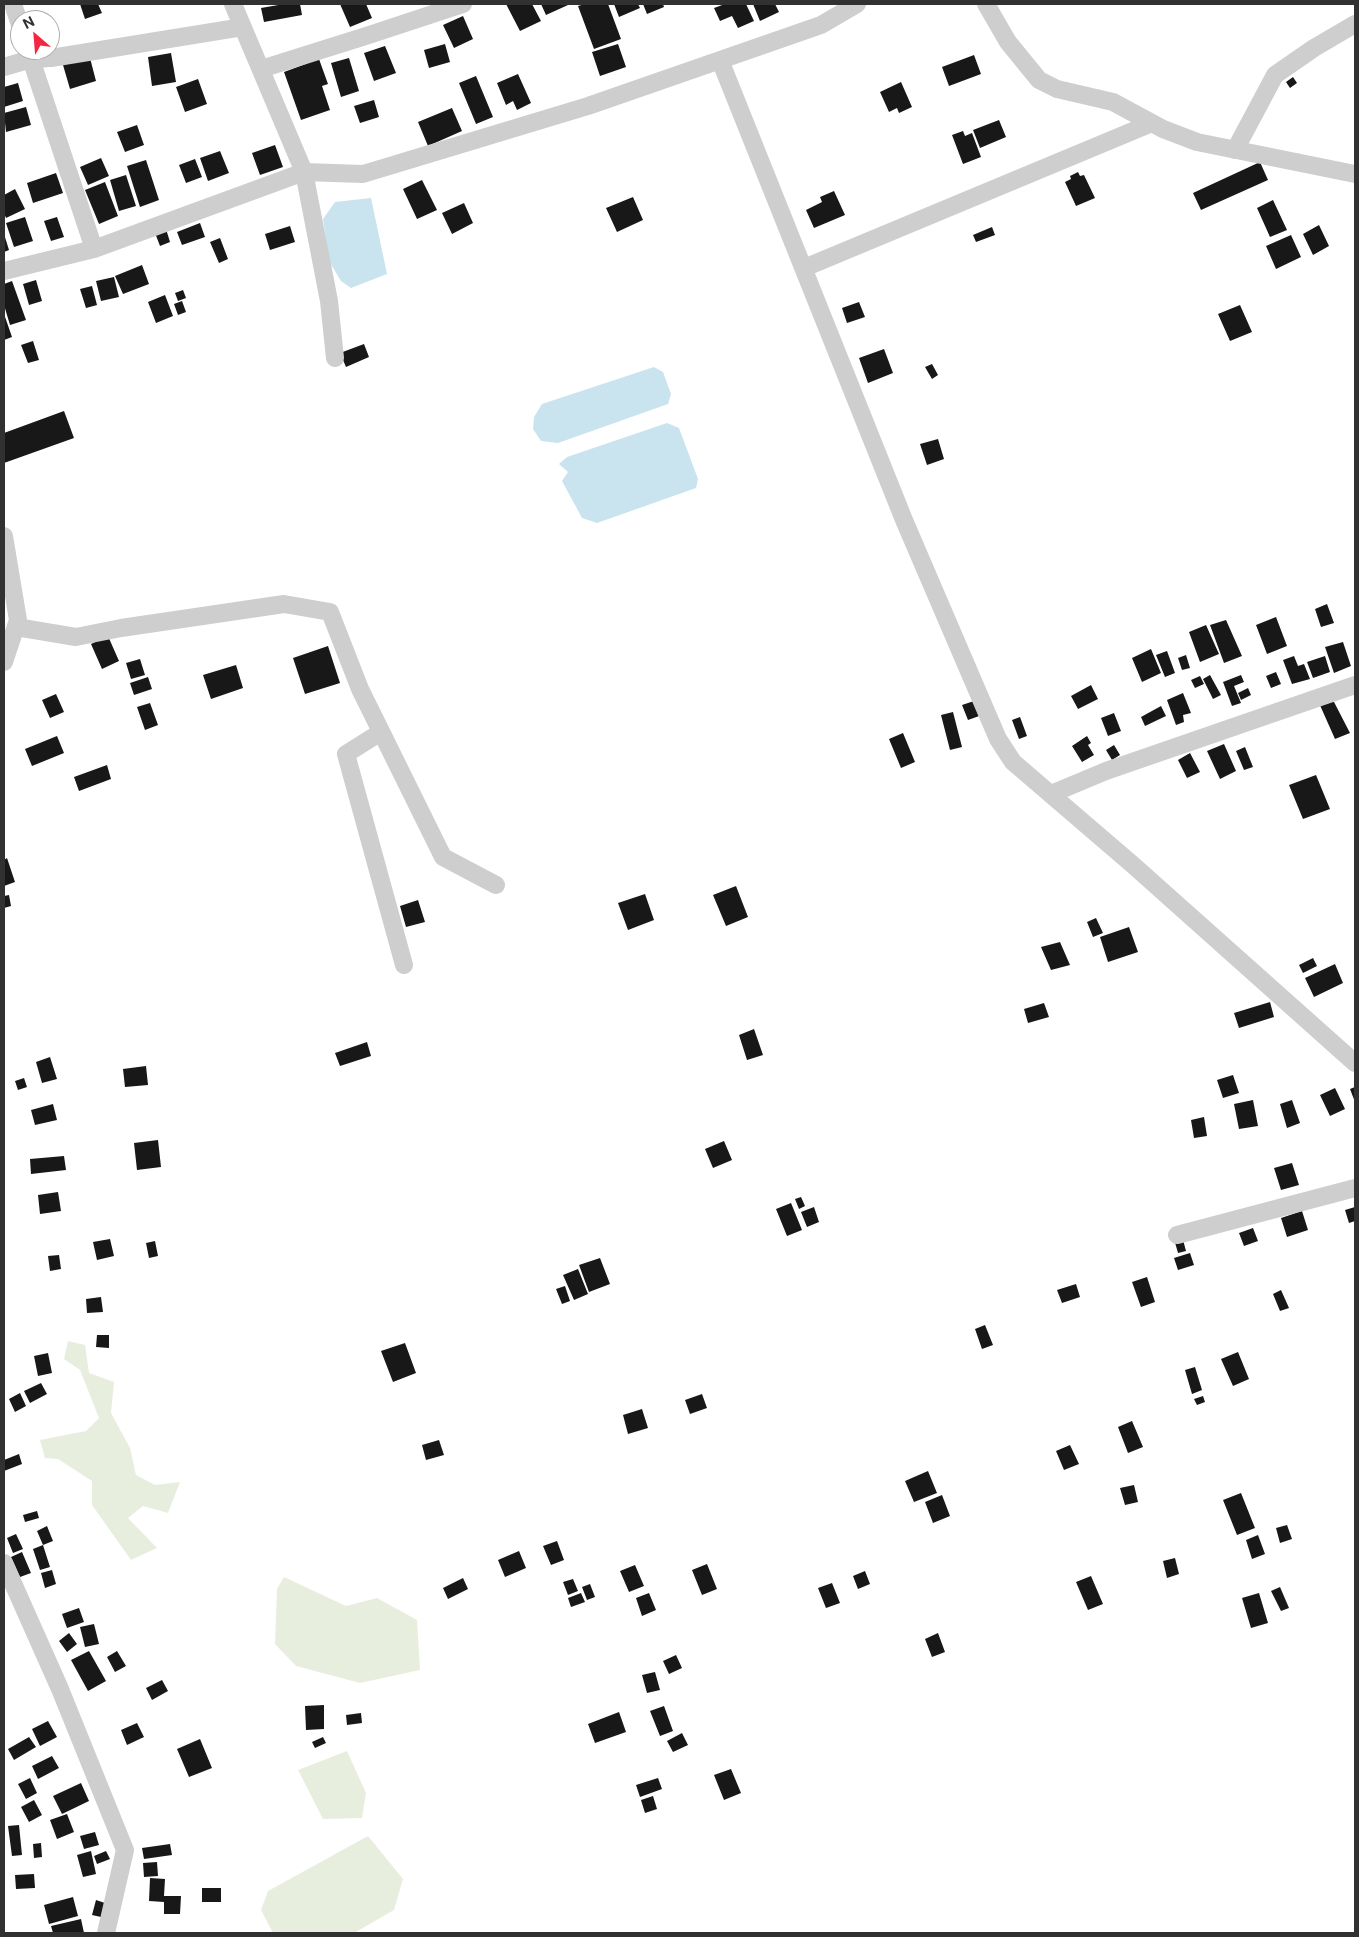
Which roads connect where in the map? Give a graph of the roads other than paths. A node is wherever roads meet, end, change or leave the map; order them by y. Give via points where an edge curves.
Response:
1 (234, 4) edge
2 (463, 4) edge
3 (857, 4) edge
4 (986, 4) edge
5 (1355, 24) edge
6 (243, 27) junction
7 (60, 56) edge
8 (19, 60) edge
9 (32, 60) edge
10 (720, 60) junction
11 (4, 67) edge
12 (260, 69) junction
13 (1152, 123) junction
14 (1235, 150) junction
15 (304, 172) junction
16 (1355, 174) edge
17 (94, 249) junction
18 (804, 268) junction
19 (4, 271) edge
20 (336, 358) dead end
21 (4, 536) edge
22 (16, 627) junction
23 (4, 662) edge
24 (1355, 685) edge
25 (381, 732) junction
26 (1051, 794) junction
27 (496, 885) dead end
28 (404, 965) dead end
29 (1355, 1063) edge
30 (1355, 1188) edge
31 (1177, 1235) dead end
32 (4, 1562) edge
33 (106, 1933) edge

1 - 6 street
2 - 12 street
3 - 10 street via 821,25
4 - 13 street via 1008,42 1040,80 1057,89 1113,102
5 - 14 street via 1274,75
6 - 7 street
6 - 12 street
8 - 11 street
9 - 17 street
10 - 15 street via 588,106 363,174
10 - 18 street
12 - 15 street
13 - 14 street via 1197,142
13 - 18 street
14 - 16 street
15 - 17 street
15 - 20 street via 330,301
17 - 19 street
18 - 26 street via 904,520 998,739 1013,762
21 - 22 street via 18,620
22 - 23 street
22 - 25 street via 76,637 284,604 330,612 360,689
24 - 26 street via 1106,771
25 - 27 street via 443,857
25 - 28 street via 346,754
26 - 29 street
30 - 31 street
32 - 33 street via 125,1850

